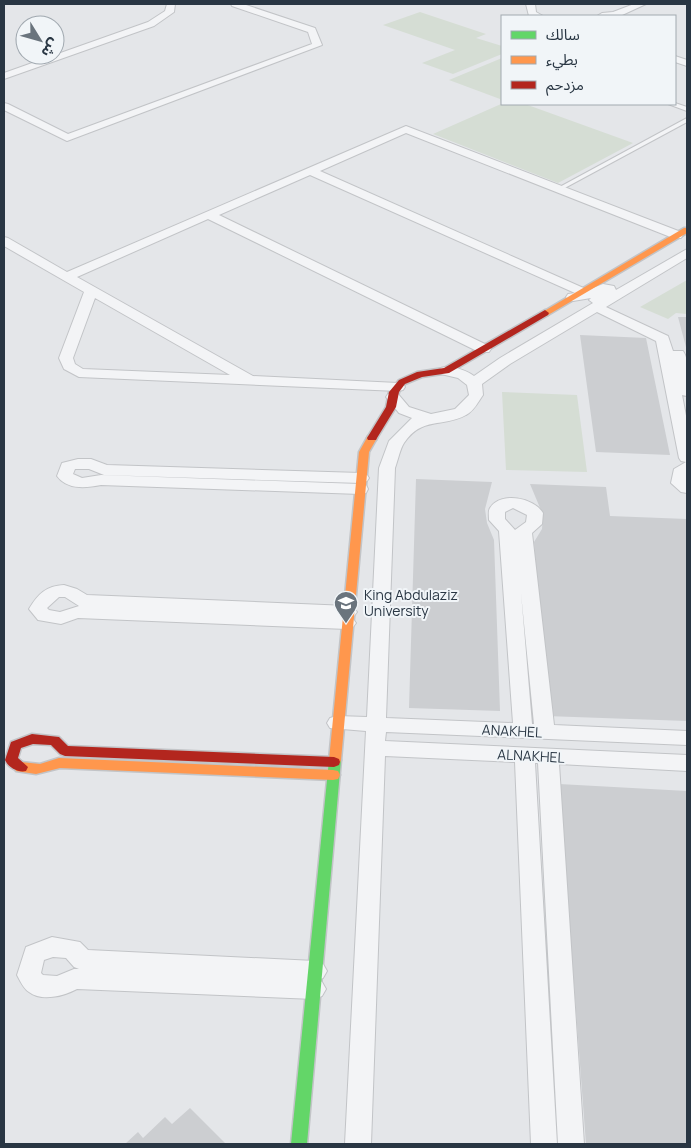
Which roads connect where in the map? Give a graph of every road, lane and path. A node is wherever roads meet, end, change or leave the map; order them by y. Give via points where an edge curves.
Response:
1 (171, 4) edge
2 (235, 4) edge
3 (531, 4) edge
4 (645, 5) edge
5 (535, 15) edge
6 (616, 15) edge
7 (628, 15) edge
8 (4, 76) edge
9 (674, 105) edge
10 (4, 106) edge
11 (687, 109) edge
12 (687, 120) edge
13 (312, 170) junction
14 (559, 189) junction
15 (210, 215) junction
16 (682, 232) edge
17 (4, 241) edge
18 (642, 256) junction
19 (680, 260) edge
20 (66, 277) junction
21 (91, 291) junction
22 (577, 294) junction
23 (596, 307) junction
24 (484, 349) junction
25 (446, 371) junction
26 (252, 381) junction
27 (474, 383) junction
28 (396, 392) junction
29 (687, 392) edge
30 (430, 419) junction
31 (687, 458) edge
32 (687, 467) edge
33 (360, 484) junction
34 (687, 488) edge
35 (348, 617) junction
36 (337, 723) junction
37 (377, 724) junction
38 (523, 731) junction
39 (545, 732) junction
40 (687, 738) edge
41 (375, 748) junction
42 (525, 756) junction
43 (548, 757) junction
44 (334, 762) junction
45 (687, 763) edge
46 (333, 775) junction
47 (314, 980) junction
48 (299, 1144) edge
49 (358, 1144) edge
50 (544, 1144) edge
51 (571, 1144) edge

1 - 8 street via 169,12 151,24
2 - 10 street via 312,30 317,45 67,138
3 - 5 street
4 - 6 street
4 - 7 street
9 - 11 lane
12 - 14 lane
13 - 14 street via 406,129
13 - 15 street
13 - 22 street
14 - 16 street
15 - 20 street
15 - 24 street
16 - 18 street
17 - 20 street
18 - 19 street via 622,274 627,277
18 - 22 street
19 - 23 street
20 - 21 street
21 - 26 street
21 - 26 street via 66,358 79,373
22 - 23 street via 609,289 584,307
22 - 24 street
23 - 27 street
23 - 29 street via 672,330
23 - 31 street via 663,339
24 - 25 street
25 - 27 street via 462,375
25 - 28 street via 420,374 402,382
26 - 28 street
27 - 30 street via 476,395 468,406 449,416
28 - 30 street via 404,410
28 - 33 street via 364,452
30 - 37 street via 418,421 397,441 387,468
32 - 34 street via 680,472 679,483
33 - 33 street via 104,470 96,464 81,462 68,466 65,476 72,482 84,483 101,480
33 - 35 street
35 - 35 street via 83,601 74,593 55,591 43,599 38,609 44,616 61,618 77,612
35 - 36 street
36 - 37 street, ANAKHEL
36 - 44 street
37 - 38 street, ANAKHEL
37 - 41 street
38 - 39 street, ANAKHEL
38 - 39 street via 507,530 497,520 496,510 507,503 525,505 535,513 534,524 523,531
39 - 40 street, ANAKHEL
41 - 42 street, ALNAKHEL
41 - 49 street
42 - 43 street, ALNAKHEL
42 - 50 street
43 - 45 street, ALNAKHEL
43 - 51 street
44 - 46 street
44 - 46 street via 65,750 54,740 32,739 16,746 11,760 22,769 42,770 59,763
46 - 47 street
47 - 47 street via 82,960 72,949 52,947 34,954 29,975 38,985 58,987 74,979
47 - 48 street

